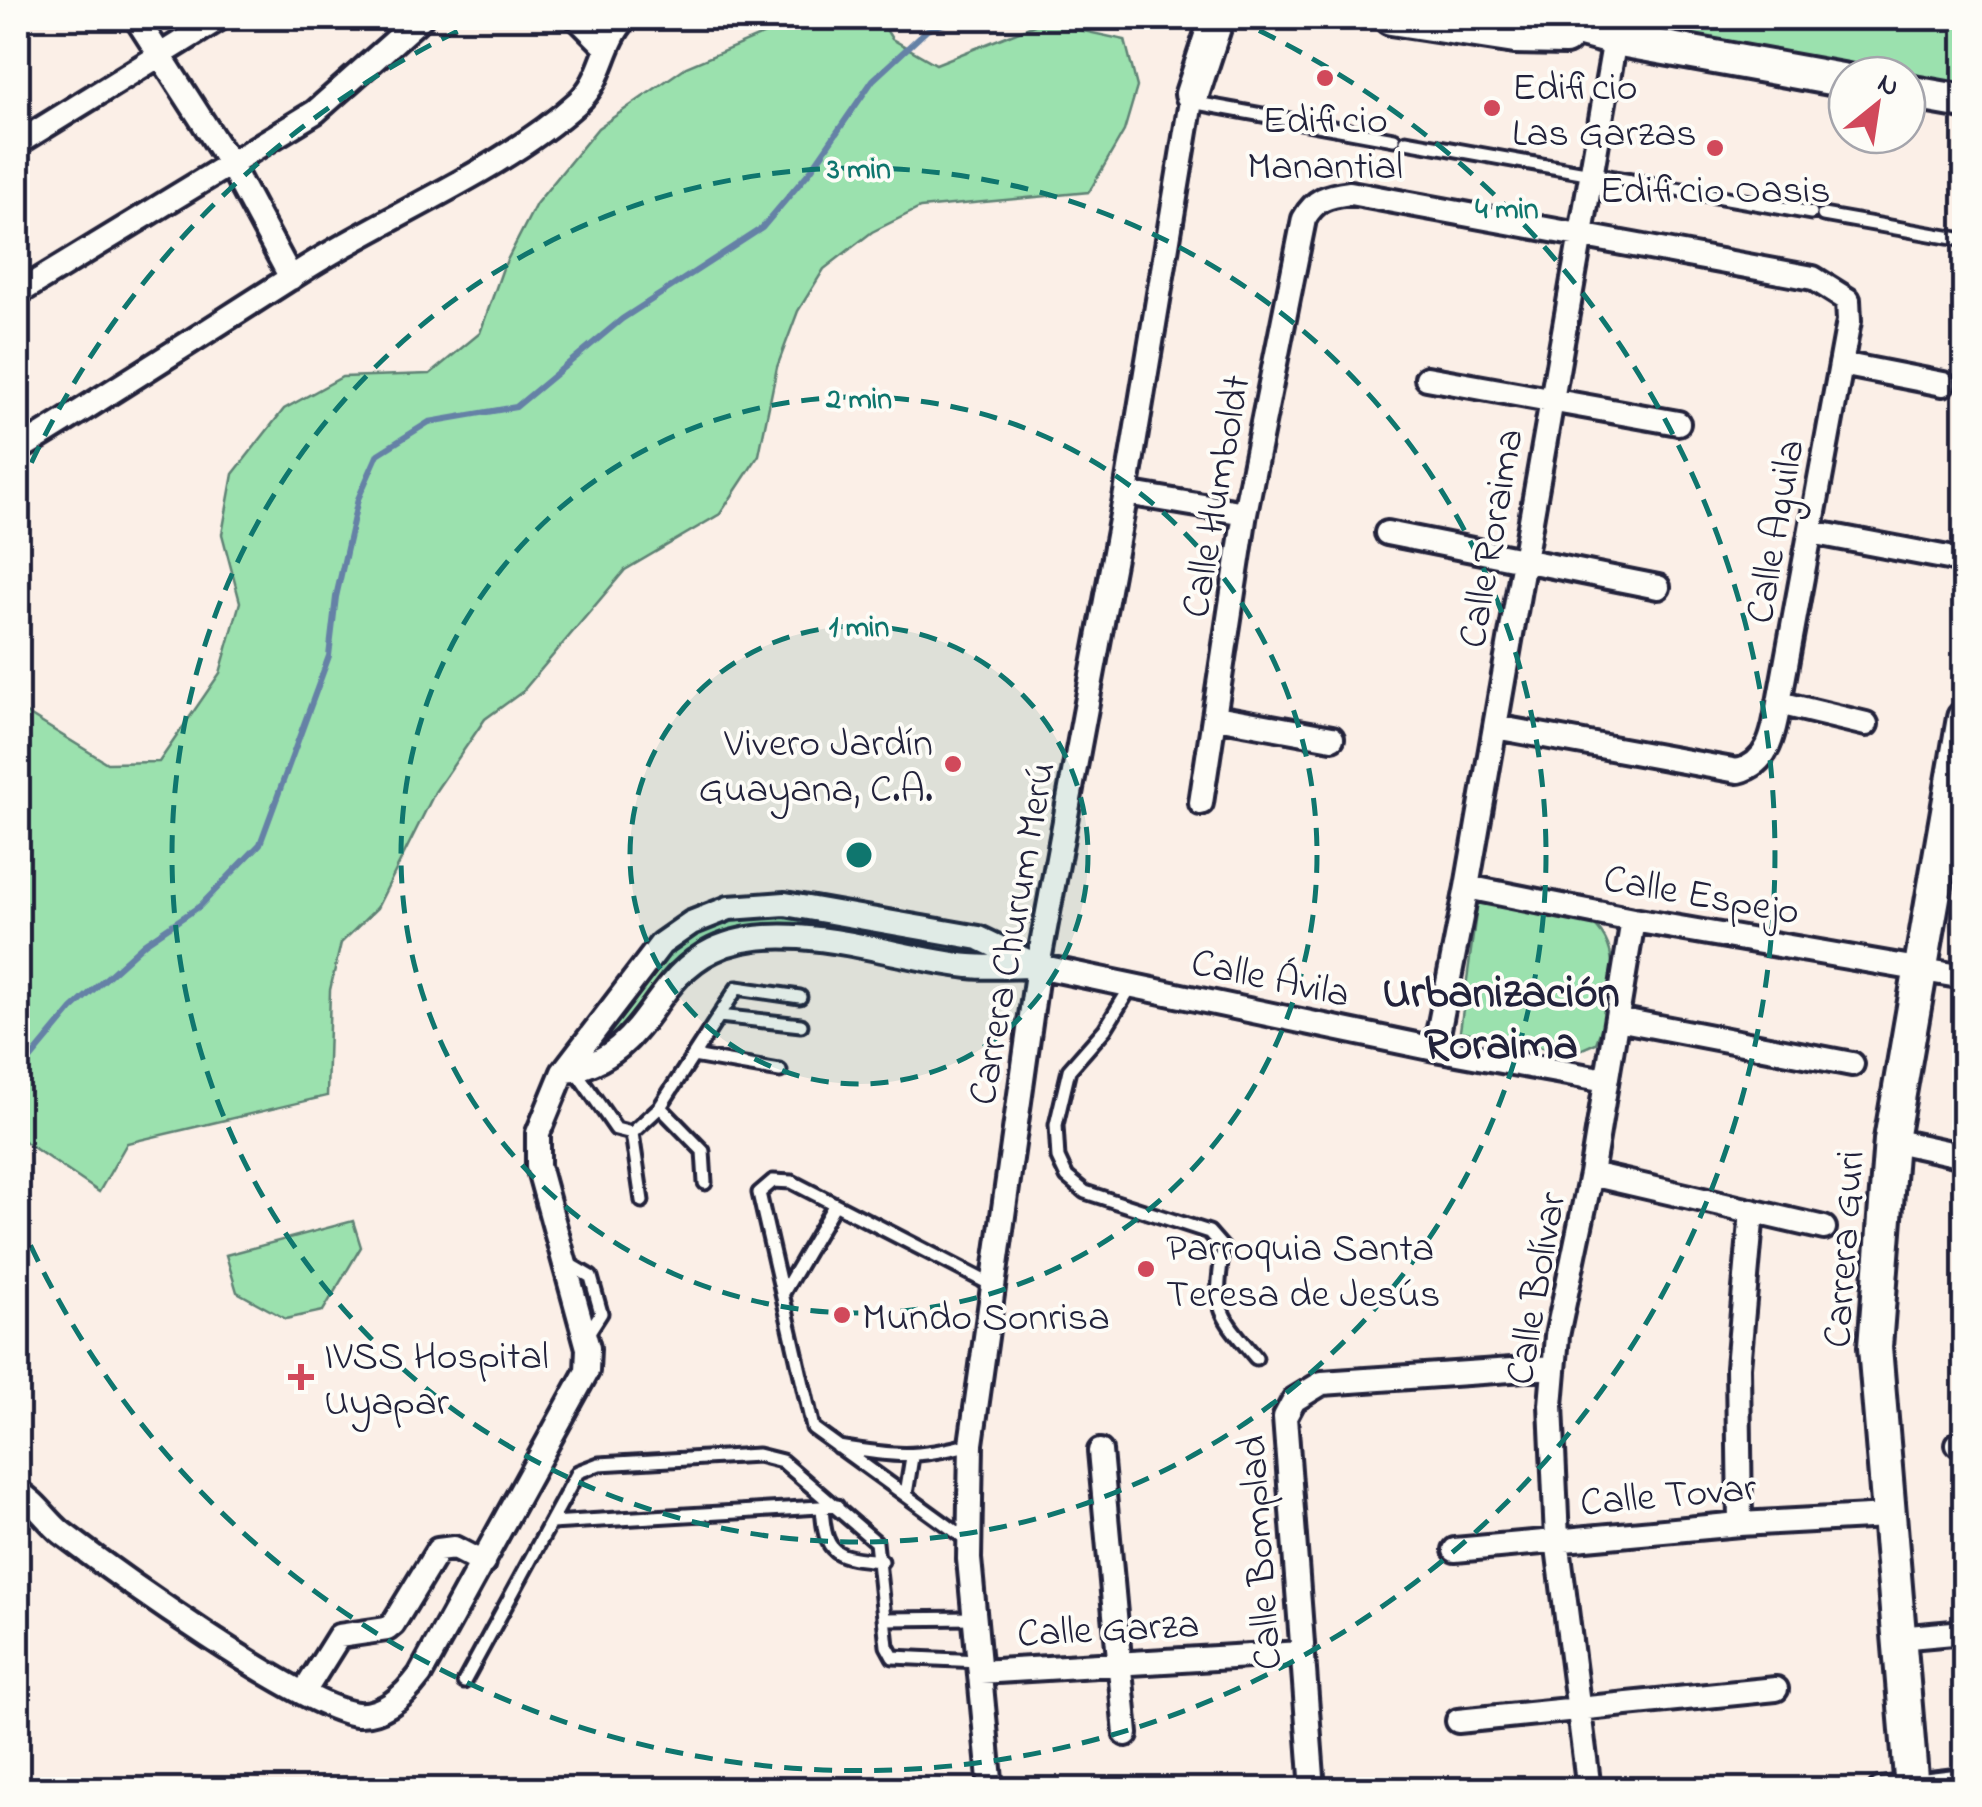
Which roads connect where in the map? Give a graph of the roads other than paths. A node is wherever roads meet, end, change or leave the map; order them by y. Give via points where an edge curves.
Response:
1 (136, 18) edge
2 (220, 18) edge
3 (421, 18) edge
4 (577, 18) edge
5 (626, 18) edge
6 (1206, 18) edge
7 (1216, 18) edge
8 (1391, 18) edge
9 (1536, 18) edge
10 (1615, 39) junction
11 (606, 46) junction
12 (160, 55) junction
13 (1827, 77) edge
14 (1927, 96) edge
15 (1192, 98) junction
16 (1964, 102) edge
17 (18, 143) edge
18 (230, 164) junction
19 (1592, 174) junction
20 (1581, 236) junction
21 (1964, 240) edge
22 (292, 278) junction
23 (18, 293) edge
24 (1841, 364) junction
25 (1428, 378) dead end
26 (1942, 384) dead end
27 (1550, 401) junction
28 (1678, 423) dead end
29 (18, 450) edge
30 (1126, 493) junction
31 (1245, 513) junction
32 (1810, 532) junction
33 (1387, 533) dead end
34 (1522, 560) junction
35 (1964, 561) edge
36 (1658, 587) dead end
37 (1779, 704) junction
38 (1216, 717) junction
39 (1964, 718) edge
40 (1866, 724) dead end
41 (1496, 727) junction
42 (1332, 738) dead end
43 (1201, 803) dead end
44 (1467, 886) junction
45 (1633, 920) junction
46 (1038, 966) junction
47 (1924, 969) junction
48 (1964, 976) edge
49 (1132, 986) junction
50 (800, 997) dead end
51 (719, 1016) junction
52 (1617, 1018) junction
53 (801, 1025) dead end
54 (1434, 1049) junction
55 (693, 1056) junction
56 (1852, 1064) dead end
57 (569, 1071) junction
58 (780, 1071) dead end
59 (1606, 1080) junction
60 (660, 1107) junction
61 (632, 1133) junction
62 (1892, 1140) junction
63 (1964, 1156) edge
64 (1591, 1174) junction
65 (705, 1184) dead end
66 (642, 1201) dead end
67 (836, 1204) junction
68 (1752, 1211) junction
69 (1824, 1228) dead end
70 (992, 1285) junction
71 (782, 1293) junction
72 (1256, 1358) dead end
73 (1554, 1367) junction
74 (971, 1444) junction
75 (833, 1446) junction
76 (1100, 1452) dead end
77 (912, 1457) junction
78 (18, 1492) edge
79 (906, 1494) junction
80 (837, 1506) junction
81 (822, 1507) junction
82 (1887, 1516) junction
83 (551, 1523) junction
84 (1740, 1524) junction
85 (1557, 1539) junction
86 (970, 1542) junction
87 (1455, 1550) dead end
88 (882, 1562) junction
89 (483, 1563) junction
90 (975, 1618) junction
91 (885, 1619) junction
92 (1964, 1632) edge
93 (1898, 1638) junction
94 (1300, 1653) junction
95 (1118, 1664) junction
96 (979, 1666) junction
97 (464, 1682) dead end
98 (1776, 1690) dead end
99 (304, 1692) junction
100 (1581, 1710) junction
101 (1458, 1721) dead end
102 (1126, 1734) dead end
103 (1964, 1780) edge
104 (1901, 1789) edge
105 (991, 1790) edge
106 (1313, 1790) edge
107 (1589, 1790) edge

1 - 12 street
2 - 12 street
3 - 18 street via 342,92
4 - 11 street
5 - 11 street
6 - 15 street, Carrera Churum Merú
7 - 15 street
8 - 10 street via 1515,36
9 - 10 street
10 - 13 street
10 - 19 street, Calle Roraima
11 - 22 street via 594,84 576,104
12 - 17 street
12 - 18 street
14 - 16 street
15 - 19 lane
15 - 30 street, Carrera Churum Merú
18 - 22 street
18 - 23 street
19 - 20 street, Calle Roraima
19 - 21 lane
20 - 24 street, Calle Aguila via 1813,278 1848,300
20 - 27 street, Calle Roraima
20 - 31 street, Calle Humboldt via 1350,193 1312,204
22 - 29 street
24 - 26 street
24 - 32 street, Calle Aguila
25 - 27 street
27 - 28 street
27 - 34 street, Calle Roraima
30 - 31 street
30 - 46 street, Carrera Churum Merú
31 - 38 street, Calle Humboldt
32 - 35 street
32 - 37 street, Calle Aguila
33 - 34 street
34 - 36 street
34 - 41 street, Calle Roraima
37 - 40 street
37 - 41 street, Calle Aguila via 1773,738 1750,768 1738,772
38 - 42 street
38 - 43 street, Calle Humboldt
39 - 47 street, Carrera Guri
41 - 44 street, Calle Roraima
44 - 45 street, Calle Espejo
44 - 54 street, Calle Roraima
45 - 47 street, Calle Espejo
45 - 52 street, Calle Bolívar
46 - 49 street, Calle Ávila
46 - 57 street via 972,966 797,937 752,938 709,952 625,1045 604,1061
46 - 57 street via 979,938 862,916 785,904 729,908 660,944
46 - 70 street, Carrera Churum Merú
47 - 48 street, Calle Espejo
47 - 62 street, Carrera Guri
49 - 54 street, Calle Ávila
49 - 72 lane via 1069,1070 1056,1125 1058,1158 1067,1178 1085,1192 1209,1232 1223,1248 1216,1298 1222,1317
50 - 51 lane via 739,987
51 - 53 lane
51 - 55 lane
52 - 56 street
52 - 59 street, Calle Bolívar
54 - 59 street, Calle Ávila
55 - 58 lane
55 - 60 lane
57 - 61 lane via 616,1129
57 - 89 street via 543,1116 536,1150 585,1338 587,1371
59 - 64 street, Calle Bolívar
60 - 61 lane
60 - 65 lane via 702,1152
61 - 66 lane
62 - 63 street
62 - 82 street, Carrera Guri via 1876,1348
64 - 68 street
64 - 73 street, Calle Bolívar
67 - 70 lane
67 - 71 lane
67 - 71 lane via 792,1182 773,1181 760,1193
68 - 69 street
68 - 84 street via 1738,1367
70 - 74 street, Carrera Churum Merú
71 - 75 lane via 813,1428
73 - 85 street, Calle Bolívar
73 - 94 street, Calle Bomplad via 1322,1383 1294,1400 1285,1416
74 - 77 lane
74 - 86 street, Carrera Churum Merú
75 - 77 lane
75 - 79 lane
76 - 95 street
77 - 79 lane
78 - 99 street via 65,1535
79 - 86 lane
80 - 81 lane
80 - 83 lane via 772,1456 619,1462 578,1472
80 - 88 lane via 876,1542
81 - 83 lane
81 - 88 lane via 831,1550
82 - 84 street, Calle Tovar
82 - 93 street, Carrera Guri
83 - 97 lane
84 - 85 street, Calle Tovar
85 - 87 street, Calle Tovar
85 - 100 street, Calle Bolívar
86 - 90 street, Carrera Churum Merú
88 - 91 lane
89 - 99 street via 454,1548 438,1550 393,1624 339,1636
89 - 99 street via 420,1675 389,1706 356,1714
90 - 91 lane
90 - 96 street, Carrera Churum Merú
91 - 96 lane via 893,1657
92 - 93 street
93 - 104 street, Carrera Guri
94 - 95 street, Calle Garza
94 - 106 street, Calle Bomplad
95 - 96 street, Calle Garza
95 - 102 street
96 - 105 street, Carrera Churum Merú
98 - 100 street
100 - 101 street
100 - 107 street, Calle Bolívar
103 - 104 street

